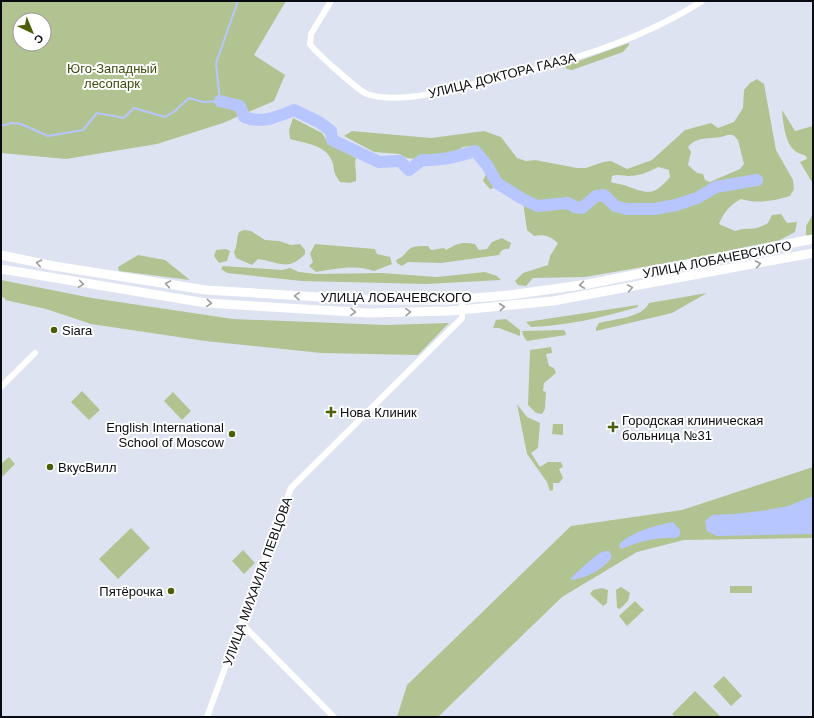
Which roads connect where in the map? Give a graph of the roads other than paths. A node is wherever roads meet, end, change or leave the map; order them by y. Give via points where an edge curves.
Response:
1 (331, 1) edge
2 (702, 1) edge
3 (813, 239) edge
4 (813, 253) edge
5 (1, 255) edge
6 (1, 269) edge
7 (462, 299) junction
8 (463, 311) junction
9 (35, 354) dead end
10 (1, 387) edge
11 (242, 624) junction
12 (207, 717) edge
13 (334, 717) edge

1 - 2 street, УЛИЦА ДОКТОРА ГААЗА via 311,34 310,44 366,94 383,97 436,94 561,63 674,19
3 -> 7 main road, УЛИЦА ЛОБАЧЕВСКОГО via 588,284
8 -> 4 main road, УЛИЦА ЛОБАЧЕВСКОГО via 553,301
7 -> 5 main road, УЛИЦА ЛОБАЧЕВСКОГО via 369,300 206,290
6 -> 8 main road, УЛИЦА ЛОБАЧЕВСКОГО via 206,303 369,313
7 - 8 street
8 - 11 street, УЛИЦА МИХАИЛА ПЕВЦОВА via 462,318 291,488
9 - 10 street
11 - 12 street, УЛИЦА МИХАИЛА ПЕВЦОВА
11 - 13 street

